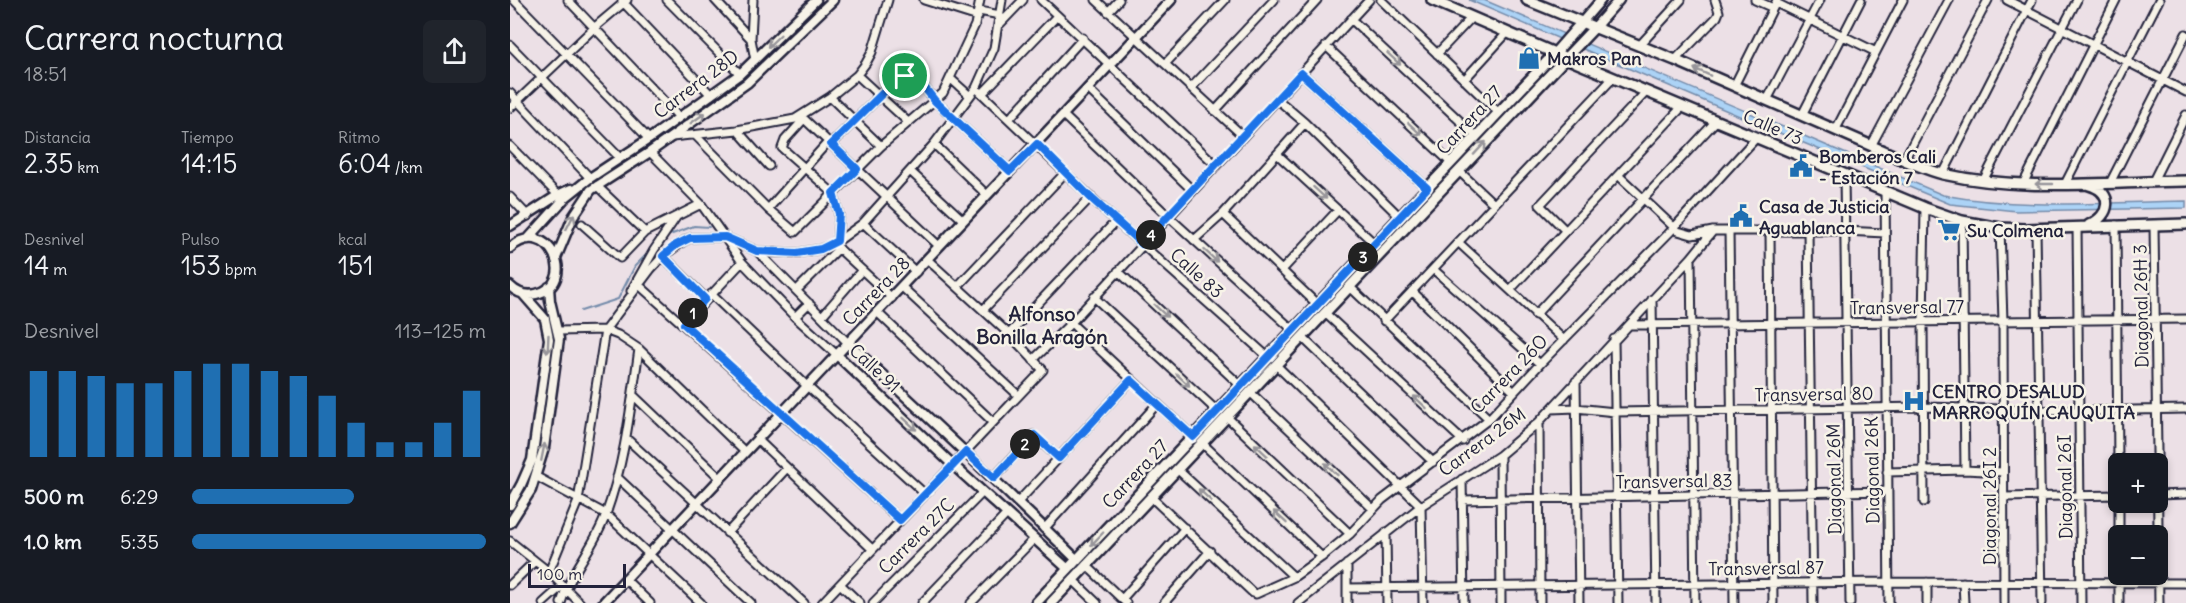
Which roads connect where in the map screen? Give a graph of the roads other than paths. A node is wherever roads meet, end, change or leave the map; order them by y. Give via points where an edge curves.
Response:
1 (514, 0) edge
2 (568, 0) edge
3 (668, 0) edge
4 (715, 0) edge
5 (753, 0) edge
6 (816, 0) edge
7 (833, 0) edge
8 (888, 0) edge
9 (924, 0) edge
10 (980, 0) edge
11 (1002, 0) edge
12 (1023, 0) edge
13 (1041, 0) edge
14 (1096, 0) edge
15 (1119, 0) edge
16 (1171, 0) edge
17 (1225, 0) edge
18 (1274, 0) edge
19 (1317, 0) edge
20 (1369, 0) edge
21 (1381, 0) edge
22 (1432, 0) edge
23 (1527, 0) edge
24 (1601, 0) edge
25 (1619, 0) edge
26 (1715, 0) edge
27 (1755, 0) edge
28 (1820, 0) edge
29 (1861, 0) edge
30 (1903, 0) edge
31 (1949, 0) edge
32 (1988, 0) edge
33 (2007, 0) edge
34 (2032, 0) edge
35 (2077, 0) edge
36 (2116, 0) edge
37 (2159, 0) edge
38 (624, 1) edge
39 (1676, 1) edge
40 (1540, 3) edge
41 (1775, 4) edge
42 (2026, 10) junction
43 (1108, 12) junction
44 (979, 14) junction
45 (1000, 15) junction
46 (1057, 16) junction
47 (1472, 17) junction
48 (1351, 19) junction
49 (1809, 20) junction
50 (1582, 22) junction
51 (999, 25) junction
52 (595, 27) junction
53 (1594, 28) junction
54 (2062, 29) junction
55 (1507, 33) junction
56 (2186, 34) edge
57 (1842, 36) junction
58 (1083, 38) junction
59 (1136, 38) junction
60 (751, 39) junction
61 (510, 45) edge
62 (2093, 45) junction
63 (1326, 46) junction
64 (1639, 46) junction
65 (1876, 52) junction
66 (1555, 53) junction
67 (1437, 54) junction
68 (566, 55) junction
69 (1566, 58) junction
70 (755, 60) junction
71 (1675, 60) junction
72 (2127, 62) junction
73 (1110, 64) junction
74 (1166, 64) junction
75 (1301, 73) junction
76 (740, 74) junction
77 (857, 75) junction
78 (541, 78) junction
79 (1613, 78) junction
80 (951, 79) junction
81 (1464, 80) junction
82 (2162, 80) junction
83 (1734, 86) junction
84 (1192, 87) junction
85 (975, 88) junction
86 (1088, 88) junction
87 (1646, 92) junction
88 (2186, 92) edge
89 (510, 93) edge
90 (982, 94) junction
91 (711, 95) junction
92 (879, 96) junction
93 (969, 96) junction
94 (830, 98) junction
95 (1277, 99) junction
96 (1767, 100) junction
97 (517, 101) junction
98 (935, 101) junction
99 (1682, 107) junction
100 (510, 108) edge
101 (1215, 111) junction
102 (1499, 113) junction
103 (1063, 114) junction
104 (1802, 114) junction
105 (2186, 115) edge
106 (679, 117) junction
107 (802, 117) junction
108 (954, 117) junction
109 (1010, 118) junction
110 (1716, 121) junction
111 (854, 122) junction
112 (908, 122) junction
113 (1305, 123) junction
114 (1836, 129) junction
115 (736, 130) junction
116 (695, 135) junction
117 (1243, 136) junction
118 (1476, 136) junction
119 (671, 137) junction
120 (1757, 137) junction
121 (650, 139) junction
122 (829, 143) junction
123 (934, 144) junction
124 (1037, 144) junction
125 (510, 146) edge
126 (881, 146) junction
127 (1871, 146) junction
128 (650, 152) junction
129 (1276, 154) junction
130 (620, 158) junction
131 (1904, 160) junction
132 (1451, 163) junction
133 (1216, 165) junction
134 (769, 166) dead end
135 (806, 168) junction
136 (859, 171) junction
137 (910, 171) junction
138 (1010, 171) junction
139 (1459, 171) junction
140 (1065, 173) junction
141 (1943, 174) junction
142 (1618, 175) junction
143 (1844, 175) junction
144 (588, 180) junction
145 (1983, 181) junction
146 (2152, 181) junction
147 (2186, 181) edge
148 (2084, 183) junction
149 (2110, 183) junction
150 (2023, 184) junction
151 (2065, 184) junction
152 (594, 188) junction
153 (1427, 188) junction
154 (1192, 190) junction
155 (1885, 192) junction
156 (833, 193) junction
157 (558, 195) junction
158 (987, 195) junction
159 (884, 196) junction
160 (510, 197) edge
161 (1091, 198) junction
162 (1643, 199) junction
163 (701, 204) junction
164 (1494, 204) junction
165 (1925, 208) junction
166 (768, 209) junction
167 (1338, 210) junction
168 (1222, 214) junction
169 (528, 216) junction
170 (677, 216) junction
171 (1168, 216) junction
172 (1400, 217) junction
173 (963, 220) junction
174 (1116, 221) junction
175 (1962, 221) junction
176 (863, 223) junction
177 (582, 224) dead end
178 (2186, 224) edge
179 (2116, 225) junction
180 (2154, 225) junction
181 (510, 226) edge
182 (2082, 226) junction
183 (1674, 228) junction
184 (2000, 228) junction
185 (2036, 229) junction
186 (1565, 230) junction
187 (1713, 231) junction
188 (1729, 231) junction
189 (1770, 231) junction
190 (1808, 231) junction
191 (1845, 231) junction
192 (645, 232) junction
193 (1885, 233) junction
194 (725, 237) junction
195 (528, 239) junction
196 (1194, 240) junction
197 (1458, 242) junction
198 (837, 244) junction
199 (1142, 244) junction
200 (1375, 244) junction
201 (511, 246) edge
202 (939, 246) junction
203 (757, 251) junction
204 (663, 256) junction
205 (556, 258) junction
206 (1691, 258) junction
207 (928, 260) junction
208 (742, 262) junction
209 (1433, 269) junction
210 (862, 270) junction
211 (1282, 270) junction
212 (1118, 271) junction
213 (916, 272) junction
214 (639, 285) junction
215 (510, 286) edge
216 (958, 286) junction
217 (549, 287) junction
218 (902, 287) junction
219 (1350, 287) junction
220 (796, 290) junction
221 (1510, 290) junction
222 (1412, 291) junction
223 (523, 294) junction
224 (708, 297) junction
225 (1095, 297) junction
226 (892, 298) junction
227 (1652, 299) junction
228 (809, 303) junction
229 (1318, 305) junction
230 (623, 306) junction
231 (983, 310) junction
232 (878, 313) junction
233 (1325, 313) junction
234 (1535, 315) junction
235 (822, 316) junction
236 (795, 317) junction
237 (2186, 319) edge
238 (2078, 320) junction
239 (2116, 320) junction
240 (2156, 320) junction
241 (1384, 321) junction
242 (2003, 321) junction
243 (2038, 321) junction
244 (1886, 322) junction
245 (1923, 322) junction
246 (1963, 322) junction
247 (1071, 323) junction
248 (1809, 323) junction
249 (1846, 323) junction
250 (684, 324) junction
251 (1692, 324) junction
252 (1731, 324) junction
253 (1771, 324) junction
254 (1629, 325) junction
255 (1653, 325) junction
256 (605, 330) junction
257 (1293, 330) junction
258 (558, 331) junction
259 (1009, 334) junction
260 (1302, 337) junction
261 (1614, 339) junction
262 (1564, 340) junction
263 (848, 343) junction
264 (639, 349) junction
265 (837, 355) junction
266 (1268, 357) junction
267 (1033, 360) junction
268 (1540, 364) junction
269 (1276, 365) junction
270 (1131, 380) junction
271 (1576, 381) junction
272 (807, 386) junction
273 (1241, 386) junction
274 (1250, 392) junction
275 (1514, 392) junction
276 (633, 395) junction
277 (1017, 395) junction
278 (1157, 404) junction
279 (1923, 407) junction
280 (1964, 407) junction
281 (1576, 408) junction
282 (1886, 408) junction
283 (1551, 409) junction
284 (1772, 409) junction
285 (1811, 409) junction
286 (1848, 409) junction
287 (1732, 410) junction
288 (2003, 410) junction
289 (2040, 410) junction
290 (2158, 410) junction
291 (2186, 410) edge
292 (1217, 411) junction
293 (1654, 411) junction
294 (1693, 411) junction
295 (2079, 411) junction
296 (2118, 411) junction
297 (782, 412) junction
298 (1615, 412) junction
299 (1227, 417) junction
300 (1489, 419) junction
301 (993, 422) junction
302 (1539, 422) junction
303 (1193, 437) junction
304 (626, 438) junction
305 (757, 439) junction
306 (1463, 441) junction
307 (1202, 443) junction
308 (745, 452) junction
309 (966, 452) junction
310 (2118, 453) edge
311 (2158, 453) edge
312 (1500, 455) junction
313 (1059, 458) junction
314 (1433, 462) junction
315 (953, 465) junction
316 (787, 468) junction
317 (1177, 469) junction
318 (1965, 470) junction
319 (1924, 471) junction
320 (1887, 472) junction
321 (2003, 472) junction
322 (537, 477) junction
323 (617, 477) junction
324 (720, 478) junction
325 (994, 478) junction
326 (1462, 479) junction
327 (1402, 485) junction
328 (982, 492) junction
329 (1849, 492) junction
330 (1887, 492) junction
331 (1812, 493) junction
332 (925, 494) junction
333 (1772, 494) junction
334 (2186, 494) edge
335 (1694, 495) junction
336 (1733, 495) junction
337 (2108, 495) edge
338 (2168, 495) edge
339 (1151, 496) junction
340 (1655, 496) junction
341 (2041, 496) junction
342 (2080, 496) junction
343 (1616, 497) junction
344 (2004, 497) junction
345 (1539, 498) junction
346 (1578, 498) junction
347 (1500, 499) junction
348 (1462, 500) junction
349 (578, 501) junction
350 (1017, 502) junction
351 (1924, 502) dead end
352 (510, 505) edge
353 (696, 505) junction
354 (1421, 506) junction
355 (1373, 509) junction
356 (606, 514) junction
357 (1007, 514) junction
358 (900, 520) junction
359 (510, 523) edge
360 (1185, 528) junction
361 (1044, 529) junction
362 (672, 530) junction
363 (1386, 532) junction
364 (727, 533) junction
365 (1350, 534) junction
366 (1034, 539) junction
367 (510, 541) edge
368 (872, 549) junction
369 (1210, 551) junction
370 (648, 554) junction
371 (1074, 556) junction
372 (1322, 557) junction
373 (535, 561) junction
374 (1347, 564) junction
375 (1086, 565) junction
376 (1065, 566) junction
377 (549, 572) junction
378 (1294, 577) junction
379 (625, 579) junction
380 (1073, 579) junction
381 (2108, 579) edge
382 (1850, 582) junction
383 (1889, 582) junction
384 (1927, 582) junction
385 (1963, 582) junction
386 (1773, 583) junction
387 (1813, 583) junction
388 (2004, 583) junction
389 (2081, 583) junction
390 (2168, 583) edge
391 (2186, 583) edge
392 (840, 584) junction
393 (1694, 584) junction
394 (1734, 584) junction
395 (2042, 584) junction
396 (510, 585) edge
397 (1617, 585) junction
398 (1656, 585) junction
399 (2119, 585) edge
400 (2160, 585) edge
401 (1501, 586) junction
402 (1540, 586) junction
403 (1579, 586) junction
404 (1422, 587) junction
405 (1464, 587) junction
406 (564, 588) junction
407 (1347, 588) junction
408 (1386, 588) junction
409 (1305, 600) edge
410 (1124, 601) edge
411 (543, 603) edge
412 (561, 603) edge
413 (580, 603) edge
414 (603, 603) edge
415 (650, 603) edge
416 (700, 603) edge
417 (751, 603) edge
418 (804, 603) edge
419 (822, 603) edge
420 (860, 603) edge
421 (873, 603) edge
422 (922, 603) edge
423 (971, 603) edge
424 (1036, 603) edge
425 (1051, 603) edge
426 (1097, 603) edge
427 (1164, 603) edge
428 (1298, 603) edge
429 (1347, 603) edge
430 (1387, 603) edge
431 (1423, 603) edge
432 (1464, 603) edge
433 (1502, 603) edge
434 (1540, 603) edge
435 (1579, 603) edge
436 (1618, 603) edge
437 (1656, 603) edge
438 (1695, 603) edge
439 (1734, 603) edge
440 (1773, 603) edge
441 (1813, 603) edge
442 (1850, 603) edge
443 (1889, 603) edge
444 (1927, 603) edge
445 (1964, 603) edge
446 (2004, 603) edge
447 (2042, 603) edge
448 (2081, 603) edge
449 (2119, 603) edge
450 (2160, 603) edge

1 - 68 street
2 - 52 street
3 - 76 street
4 - 60 street
5 - 60 street
6 -> 70 street, Carrera 28D
119 -> 7 street, Carrera 28D via 747,83
8 - 77 street, Carrera 28D via 872,52
9 - 44 street
10 - 44 street
11 - 45 street
12 - 51 street
13 - 46 street
14 - 43 street
15 - 43 street
16 - 59 street, Carrera 28
17 - 74 street
18 - 84 street
19 - 101 street
20 - 48 street
21 - 67 street
22 - 47 main road, Calle 73
23 - 40 main road, Calle 73
24 - 50 street
25 - 53 street
26 - 71 street via 1717,16
27 - 41 street
28 - 49 street
29 - 57 street
30 - 65 street
31 - 127 street
32 - 131 street
33 - 42 street
34 - 42 street
35 - 54 street
36 - 62 street
37 - 72 street
38 - 52 street
38 - 91 street
39 - 64 street
40 - 50 main road, Calle 73
41 - 49 street
41 - 83 street
42 - 54 street
42 - 141 street
43 - 59 street
44 - 45 street
44 - 80 street
45 - 51 street
46 - 58 street
46 - 90 street
47 - 55 main road, Calle 73
47 - 67 street
48 - 63 street
48 -> 118 street
49 - 57 street
49 - 96 street
50 - 53 main road, Calle 73
50 - 66 main road
51 - 85 street via 994,48
52 - 68 street
52 - 106 street
53 - 64 main road, Calle 73
53 - 69 main road
54 - 62 street
54 - 145 street
55 - 66 main road, Calle 73
55 - 81 street
56 - 82 street
57 - 65 street
57 - 104 street
58 - 73 street
58 - 109 street
59 - 73 street, Carrera 28
59 - 74 street
60 - 70 street
61 - 78 street
62 - 72 street
62 - 150 street
63 - 75 street
63 -> 132 street
64 - 71 main road, Calle 73
65 - 114 street
66 - 69 main road, Calle 73
66 - 102 main road, Carrera 27
67 - 81 street
68 - 78 street
68 - 121 street
69 - 79 main road, Calle 73
139 -> 69 main road, Carrera 27
70 - 76 street, Carrera 28D
83 -> 71 main road, Calle 73
72 - 82 street
72 - 151 street
73 - 86 street, Carrera 28
73 - 133 street
74 - 84 street
75 - 95 street
75 - 153 street
76 - 91 street, Carrera 28D
77 - 92 street
77 - 94 street, Carrera 28D
78 - 97 street
78 - 130 street
79 - 87 main road, Calle 73
79 - 164 street
80 - 93 street
80 - 98 street
81 - 102 street
82 - 88 street
82 - 149 street
83 - 96 main road, Calle 73
84 - 101 street
85 - 90 street, Calle 83
85 - 93 street
86 - 103 street, Carrera 28
86 - 154 street
87 - 99 main road, Calle 73
87 - 186 street via 1540,205
89 - 97 street
90 - 109 street, Calle 83
91 - 106 street, Carrera 28D
92 - 98 street via 905,76 921,83
92 - 111 street
92 - 112 street
93 - 108 street
94 - 107 street, Carrera 28D
94 - 111 street
95 - 113 street
95 - 117 street
96 - 104 main road, Calle 73
97 - 100 street
97 - 144 street
98 - 108 street
98 - 112 street
99 - 110 main road, Calle 73
99 - 142 street
101 - 117 street
102 - 118 main road, Carrera 27
103 - 124 street, Carrera 28
103 - 171 street
104 - 114 main road, Calle 73
105 - 146 street
106 - 121 street, Carrera 28D
107 - 115 street, Carrera 28D
107 - 122 street
107 - 135 street via 782,145
108 - 123 street
108 - 138 street
109 - 124 street, Calle 83
110 - 120 main road, Calle 73
110 - 162 street
111 - 122 street
111 - 126 street
112 - 126 street
113 - 129 street
113 - 172 street
114 - 127 main road, Calle 73
115 - 116 street, Carrera 28D
115 - 134 street
116 - 119 street, Carrera 28D
116 - 166 street
117 - 133 street
118 - 132 main road, Carrera 27
119 - 128 street, Carrera 28D
120 - 143 main road, Calle 73
120 - 183 street, Carrera 26O
121 - 130 street, Carrera 28D
122 - 135 street
122 - 136 street
123 - 137 street
123 - 158 street
124 - 138 street, Carrera 28
124 - 140 street, Calle 83
125 - 157 street
126 - 136 street
127 - 131 main road, Calle 73
128 - 152 street, Carrera 28D
128 - 163 street, Calle 91
129 -> 167 street
129 - 168 street
130 - 144 street, Carrera 28D
131 - 141 main road, Calle 73
132 - 153 main road, Carrera 27
133 - 154 street
135 - 156 street
135 - 166 street
136 - 156 street
136 - 159 street
137 - 159 street
137 - 173 street
138 - 158 street, Carrera 28
139 - 164 street
139 - 219 main road, Carrera 27
140 - 161 street, Calle 83
140 - 216 street
141 - 145 main road, Calle 73
142 - 162 street
142 - 186 street
143 - 155 main road, Calle 73
143 - 191 street, Diagonal 26M
144 - 157 street, Carrera 28D
144 - 195 street, Carrera 28D via 565,198
145 - 150 main road, Calle 73
146 - 147 main road, Calle 73
146 - 149 main road, Calle 73
148 - 149 main road, Calle 73
148 - 151 main road, Calle 73
148 - 182 main road via 2103,193 2107,204 2101,218
151 -> 150 main road, Calle 73
152 - 192 street
205 -> 152 street via 573,217
153 - 172 main road, Carrera 27
154 - 171 street
155 - 165 main road, Calle 73
155 - 193 street, Diagonal 26K
156 - 166 street via 795,232
156 - 198 street via 839,214
157 - 169 street, Carrera 28D
158 - 173 street, Carrera 28
159 - 176 street
159 - 202 street
160 - 169 street
161 - 174 street, Calle 83
161 - 231 street
162 - 183 street
162 - 234 street
163 - 170 street
163 - 194 street, Calle 91
164 - 197 street
165 - 175 main road, Calle 73
165 - 245 street
167 - 200 street
167 - 211 street
168 - 196 street
168 - 211 street
169 - 181 street, Carrera 28D
170 - 192 street
170 - 230 street
171 - 196 street
171 - 199 street
172 - 200 main road, Carrera 27
173 - 202 street, Carrera 28
174 - 199 street, Calle 83
174 - 259 street
175 - 184 main road, Calle 73
175 - 246 street
176 - 198 street
176 - 213 street
177 - 192 street via 621,258
178 - 180 main road, Calle 73
179 - 180 main road, Calle 73
179 - 182 main road, Calle 73
179 - 239 street
180 - 240 street, Diagonal 26H 3
182 - 185 main road, Calle 73
182 - 238 street, Diagonal 26I
183 - 187 street via 1692,236
183 - 262 street, Carrera 26O
184 - 185 main road, Calle 73
184 - 242 street, Diagonal 26I 2
185 - 243 street
186 - 221 street
187 - 188 street
187 - 206 street, Carrera 26M
188 - 189 street
188 - 252 street
189 - 190 street
189 - 253 street
190 - 191 street
190 - 248 street
191 - 193 street
191 - 249 street, Diagonal 26M
193 - 244 street, Diagonal 26K
194 - 203 street
194 - 204 street via 690,238
194 - 208 street, Calle 91
195 - 201 street
195 - 205 street via 545,244
196 -> 257 street
197 - 209 street
197 - 221 street
198 - 203 street via 797,253
198 - 210 street
198 - 220 street
199 - 212 street
199 - 266 street, Calle 83
200 - 229 main road, Carrera 27
202 - 207 street, Carrera 28
203 - 220 street, Calle 91
204 - 214 street
204 - 224 street
205 - 217 street via 557,273
206 - 227 street, Carrera 26M
206 - 251 street
207 - 213 street, Carrera 28
207 - 216 street
208 - 224 street
208 - 236 street, Calle 91
209 - 222 street
209 - 268 street
210 - 226 street
210 - 235 street
211 - 229 street
212 - 225 street
212 -> 273 street
213 - 218 street, Carrera 28
214 - 230 street
214 - 250 street
215 - 223 street
216 - 231 street
217 - 223 street via 539,293
217 - 258 street
218 - 226 street, Carrera 28
218 - 277 street
219 - 233 main road, Carrera 27
219 - 241 street
220 - 228 street, Calle 91
221 - 234 street
222 - 241 street
222 - 275 street
223 -> 352 street via 545,319 549,347 532,460
224 - 250 street
224 - 272 street
225 - 247 street
225 -> 292 street
226 - 232 street, Carrera 28
227 - 254 street, Carrera 26M
227 - 255 street
228 - 235 street, Calle 91
228 - 236 street
229 - 257 main road, Carrera 27
230 - 256 street
231 - 259 street
232 - 263 street, Carrera 28
232 - 301 street
233 - 260 main road, Carrera 27
306 -> 233 street
234 - 262 street
235 - 263 street, Calle 91
236 - 265 street, Calle 91
237 - 240 street, Transversal 77
238 - 239 street, Transversal 77
238 - 243 street, Transversal 77
238 - 295 street, Diagonal 26I
239 - 240 street, Transversal 77
239 - 296 street
240 - 290 street, Diagonal 26H 3
241 - 300 street
242 - 243 street, Transversal 77
242 - 246 street, Transversal 77
242 - 288 street, Diagonal 26I 2
243 - 289 street
244 - 245 street, Transversal 77
244 - 249 street, Transversal 77
244 - 282 street, Diagonal 26K
245 - 246 street, Transversal 77
245 - 279 street
246 - 280 street
247 - 267 street
247 - 270 street
248 - 249 street, Transversal 77
248 - 253 street, Transversal 77
248 - 285 street
249 - 286 street, Diagonal 26M
250 - 297 street
251 - 252 street, Transversal 77
251 - 255 street, Transversal 77
251 - 294 street
252 - 253 street, Transversal 77
252 - 287 street
253 - 284 street
254 - 255 street, Transversal 77
254 - 261 street, Carrera 26M
255 - 293 street
256 - 258 street
256 - 264 street
256 - 349 street
257 - 266 main road, Carrera 27
322 -> 258 street
259 - 267 street
260 - 269 main road, Carrera 27
260 - 314 street
261 - 271 street, Carrera 26M
261 - 298 street
262 - 268 street, Carrera 26O
263 - 265 street, Carrera 28
263 - 309 street, Calle 91
264 - 276 street
264 - 308 street
265 - 272 street, Carrera 28
265 -> 315 street, Calle 91
266 - 273 main road, Carrera 27
267 - 277 street via 1043,370
268 - 275 street, Carrera 26O
269 - 274 main road, Carrera 27
269 - 327 street
270 - 278 street
270 - 313 street
271 - 281 street
271 - 283 street, Carrera 26M
272 - 297 street, Carrera 28
272 - 332 street
273 - 292 main road, Carrera 27
274 - 299 main road, Carrera 27
355 -> 274 street
275 - 300 street, Carrera 26O
276 - 304 street
276 - 324 street
277 - 301 street
278 - 303 street
278 - 361 street
279 - 280 street, Transversal 80
279 - 282 street, Transversal 80
279 - 319 street
280 - 288 street, Transversal 80
280 - 318 street
281 - 283 street, Transversal 80
281 - 298 street, Transversal 80
281 - 346 street
282 - 286 street, Transversal 80
282 - 320 street, Diagonal 26K
283 - 302 street, Carrera 26M
284 - 285 street, Transversal 80
284 - 287 street, Transversal 80
284 - 333 street
285 - 286 street, Transversal 80
285 - 331 street
286 - 329 street, Diagonal 26M
287 - 294 street, Transversal 80
287 - 336 street
288 - 289 street, Transversal 80
288 - 321 street, Diagonal 26I 2
289 - 295 street, Transversal 80
289 - 341 street
290 - 291 street, Transversal 80
290 - 296 street, Transversal 80
290 - 311 street, Diagonal 26H 3
292 - 303 main road, Carrera 27
293 - 294 street, Transversal 80
293 - 298 street, Transversal 80
293 - 340 street
294 - 335 street
295 - 296 street, Transversal 80
295 - 342 street, Diagonal 26I
296 - 310 street
297 - 305 street, Carrera 28
297 - 358 street
298 - 343 street
299 - 307 main road, Carrera 27
365 -> 299 street
300 - 306 street, Carrera 26O
301 - 309 street
302 - 312 street, Carrera 26M
302 - 345 street
303 -> 371 main road, Carrera 27
304 - 323 street
304 - 353 street
305 - 308 street, Carrera 28
305 - 316 street
306 - 314 street, Carrera 26O
307 - 317 main road, Carrera 27
372 -> 307 street
308 - 324 street, Carrera 28
309 - 315 street
309 - 325 street, Calle 91
312 - 326 street, Carrera 26M
312 - 347 street
313 - 325 street via 1034,435
313 - 350 street
314 - 327 street, Carrera 26O
315 - 328 street, Calle 91
315 - 332 street
316 - 364 street
316 - 368 street
317 - 339 main road, Carrera 27
378 -> 317 street
318 - 319 street
318 - 321 street
319 - 320 street
319 - 351 street
320 - 330 street, Diagonal 26K
321 - 344 street, Diagonal 26I 2
322 - 349 street
322 - 359 street
323 - 356 street
323 - 362 street
324 - 353 street, Carrera 28
325 - 350 street, Calle 91
326 - 348 street
326 - 354 street, Carrera 26M
327 - 354 street
327 - 355 street, Carrera 26O
328 - 357 street, Calle 91
328 - 421 street, Carrera 27C
329 - 330 street, Transversal 83
329 - 331 street, Transversal 83
329 - 382 street, Diagonal 26M
330 - 383 street, Diagonal 26K
331 - 333 street, Transversal 83
331 - 387 street
332 - 358 street
333 - 336 street, Transversal 83
333 - 386 street
334 - 338 street
335 - 336 street, Transversal 83
335 - 340 street, Transversal 83
335 - 393 street
336 - 394 street
337 - 342 street
339 - 360 street
339 - 375 main road, Carrera 27
340 - 343 street, Transversal 83
340 - 398 street
341 - 342 street
341 - 344 street
341 - 395 street
342 - 389 street, Diagonal 26I
343 - 346 street, Transversal 83
343 - 397 street
344 - 388 street, Diagonal 26I 2
345 - 346 street, Transversal 83
345 - 347 street, Transversal 83
345 - 402 street
346 - 403 street
347 - 348 street, Transversal 83
347 - 401 street
348 - 405 street
349 - 356 street
349 - 377 street
350 - 361 street, Calle 91
353 - 362 street, Carrera 28
353 - 364 street
354 - 363 street, Carrera 26M
354 - 404 street
355 - 365 street, Carrera 26O
356 - 370 street
356 - 406 street via 599,534
357 - 366 street, Calle 91
357 - 422 street
358 - 368 street
360 - 369 street
360 - 410 street
361 - 371 street, Calle 91
362 - 370 street, Carrera 28
362 - 417 street
363 - 374 street, Carrera 26M
363 - 408 street
364 - 418 street
365 - 372 street, Carrera 26O
366 - 376 street, Calle 91
366 - 423 street
367 - 373 street
368 - 392 street
369 - 378 street, Carrera 26O via 1256,594
369 - 427 street
370 - 379 street, Carrera 28
370 - 416 street
371 - 376 main road, Carrera 27
372 - 378 street, Carrera 26O
373 - 377 street
373 - 396 street
374 - 407 street
374 - 409 street, Carrera 26M
375 - 380 main road, Carrera 27
375 - 410 street
376 - 424 main road, Carrera 27
377 - 406 street
379 - 414 street, Carrera 28
379 - 415 street
380 - 425 main road, Carrera 27
380 - 426 street
381 - 389 street, Transversal 87
382 - 383 street, Transversal 87
382 - 387 street, Transversal 87
382 - 442 street, Diagonal 26M
383 - 384 street, Transversal 87
383 - 443 street, Diagonal 26K
384 - 385 street, Transversal 87
384 - 444 street
385 - 388 street, Transversal 87
385 - 445 street
386 - 387 street, Transversal 87
386 - 394 street, Transversal 87
386 - 440 street
387 - 441 street
388 - 395 street, Transversal 87
388 - 446 street, Diagonal 26I 2
389 - 395 street, Transversal 87
389 - 448 street, Diagonal 26I
390 - 391 street, Transversal 87
392 - 419 street
392 - 420 street
393 - 394 street, Transversal 87
393 - 398 street, Transversal 87
393 - 438 street
394 - 439 street
395 - 447 street
397 - 398 street, Transversal 87
397 - 403 street, Transversal 87
397 - 436 street
398 - 437 street
399 - 449 street
400 - 450 street, Diagonal 26H 3
401 - 402 street, Transversal 87
401 - 405 street, Transversal 87
401 - 433 street
402 - 403 street, Transversal 87
402 - 434 street
403 - 435 street
404 - 405 street, Transversal 87
404 - 408 street, Transversal 87
404 - 431 street
405 - 432 street
406 - 411 street
406 - 412 street
406 - 413 street
407 - 408 street, Transversal 87
407 - 429 street
408 - 430 street
409 - 428 street, Carrera 26M

